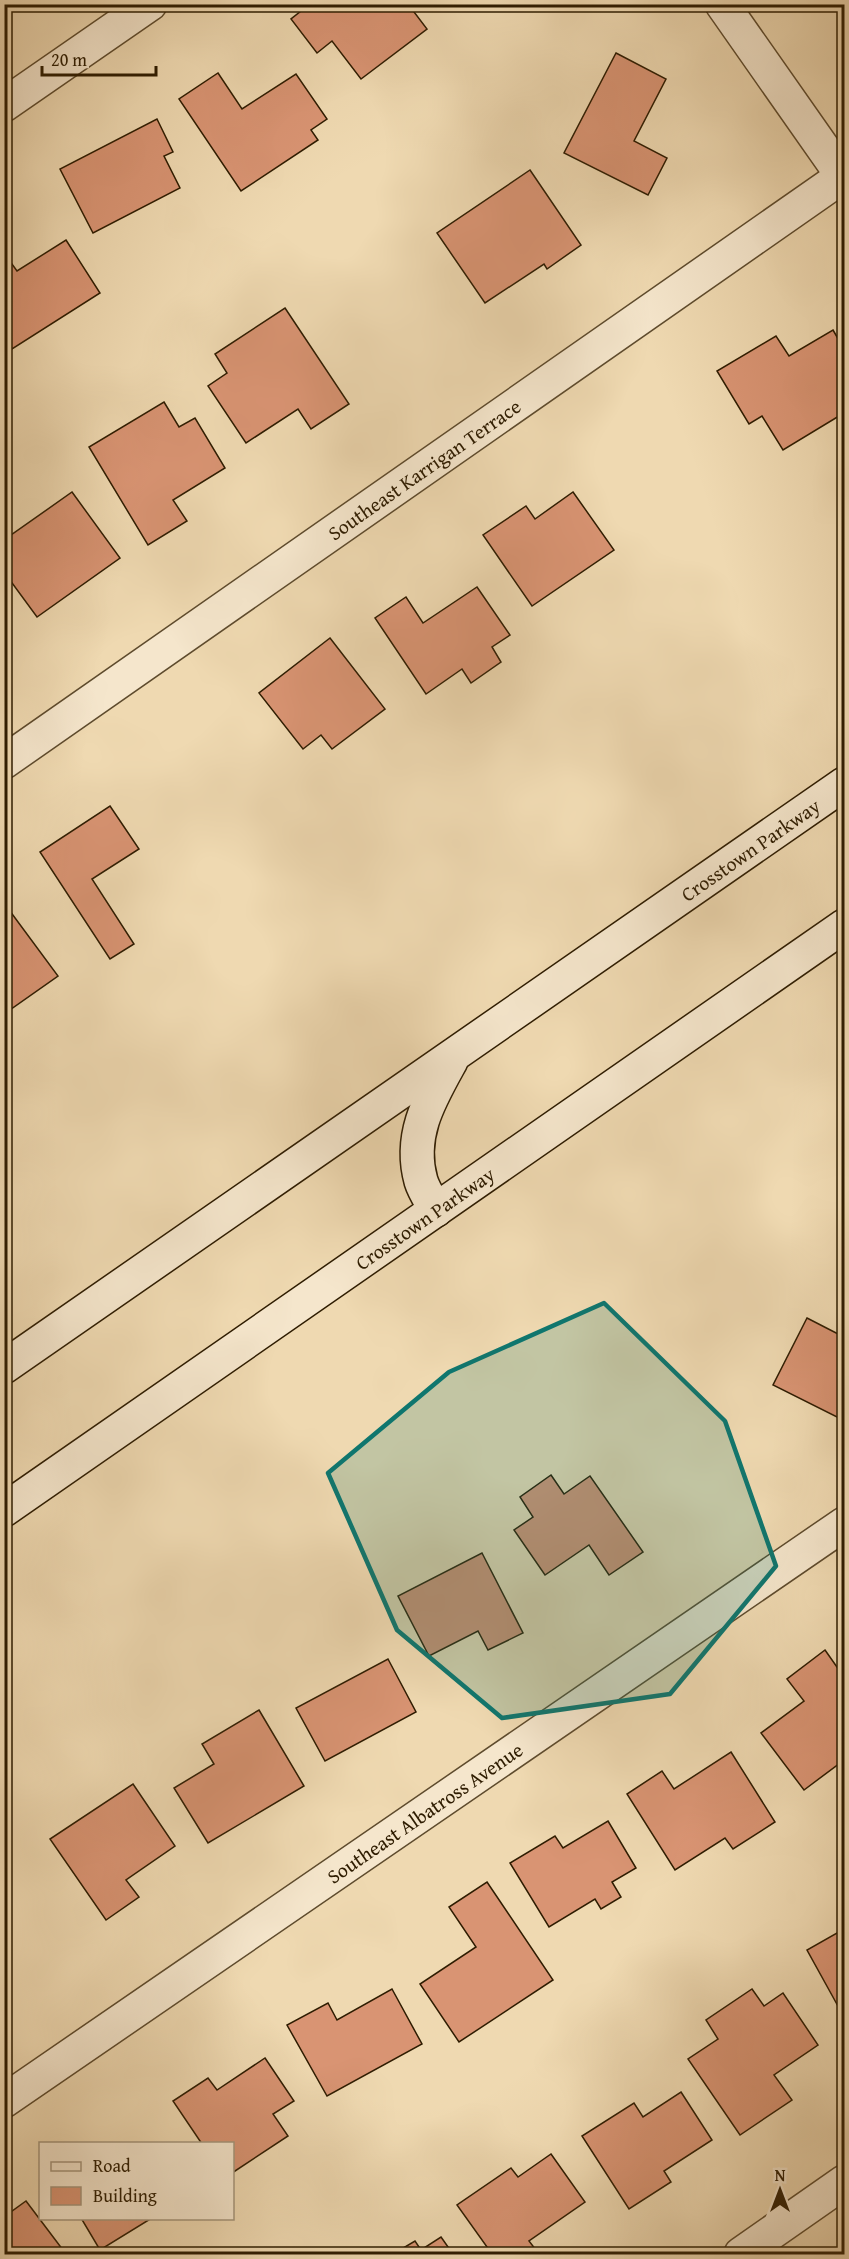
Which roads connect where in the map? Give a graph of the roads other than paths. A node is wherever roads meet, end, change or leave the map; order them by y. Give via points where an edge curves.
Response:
1 (150, 4) edge
2 (722, 4) edge
3 (4, 105) edge
4 (844, 177) edge
5 (4, 762) edge
6 (844, 784) edge
7 (844, 926) edge
8 (455, 1054) junction
9 (436, 1210) junction
10 (4, 1367) edge
11 (4, 1510) edge
12 (844, 1524) edge
13 (4, 2101) edge
14 (844, 2182) edge
15 (741, 2254) edge

1 - 3 street
2 - 4 street
4 - 5 street, Southeast Karrigan Terrace
6 - 8 street, Crosstown Parkway
7 - 9 street, Crosstown Parkway
8 - 9 street via 426,1105 416,1149 421,1182
8 - 10 street, Crosstown Parkway
9 - 11 street, Crosstown Parkway
12 - 13 street, Southeast Albatross Avenue
14 - 15 street

